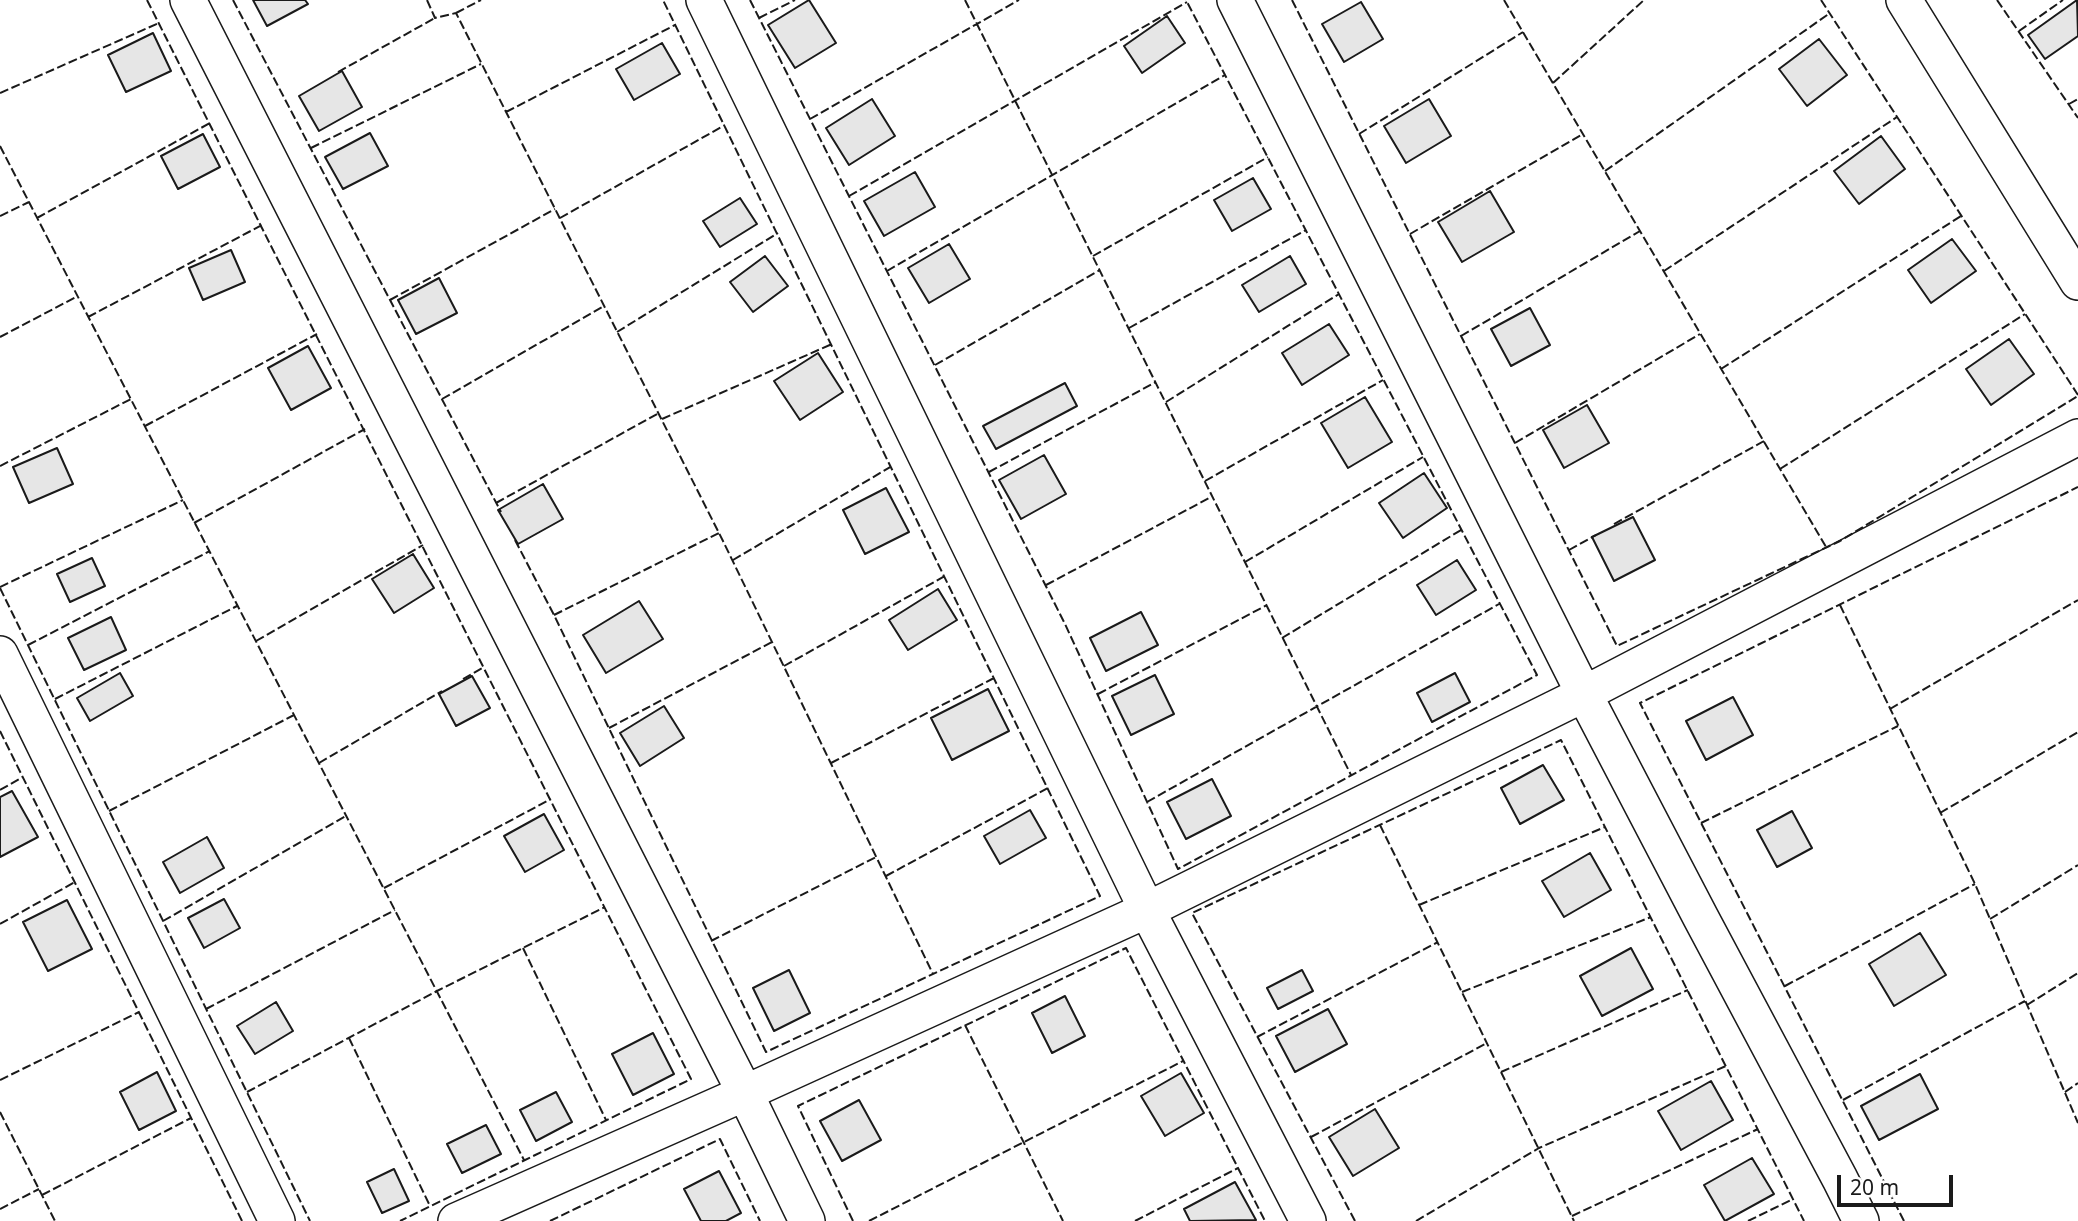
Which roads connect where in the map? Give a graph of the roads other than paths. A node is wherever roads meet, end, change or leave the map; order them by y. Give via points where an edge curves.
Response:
1 (188, 0) edge
2 (704, 0) edge
3 (1236, 0) edge
4 (1904, 0) edge
5 (2078, 282) edge
6 (2078, 437) edge
7 (0, 654) edge
8 (1584, 694) junction
9 (1147, 910) junction
10 (745, 1093) junction
11 (276, 1221) edge
12 (456, 1221) edge
13 (807, 1221) edge
14 (1308, 1221) edge
15 (1861, 1221) edge

1 - 10 street
2 - 9 street
3 - 8 street
4 - 5 street
6 - 8 street
7 - 11 street
8 - 9 street
8 - 15 street
9 - 10 street
9 - 14 street
10 - 12 street
10 - 13 street

